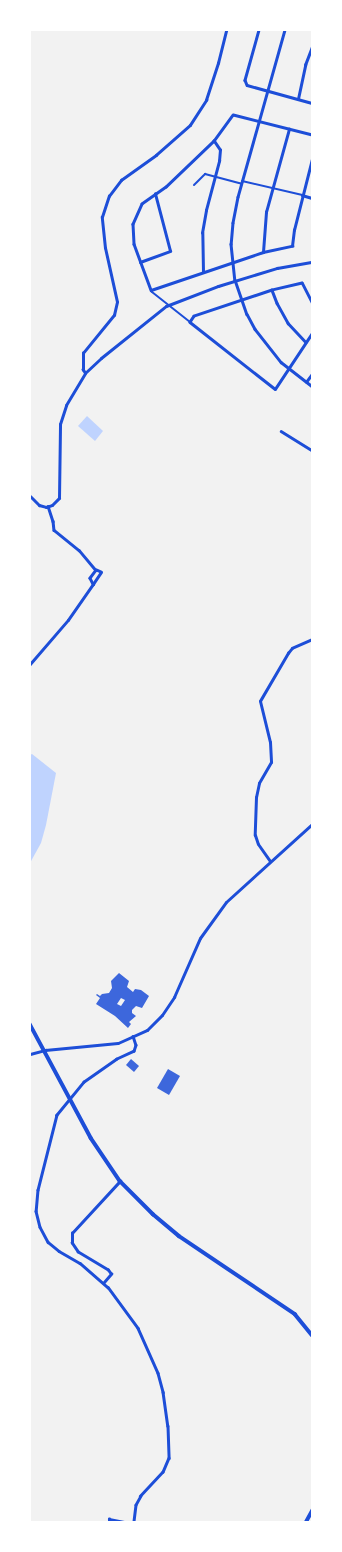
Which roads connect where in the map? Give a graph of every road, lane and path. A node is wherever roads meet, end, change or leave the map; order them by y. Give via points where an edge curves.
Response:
1 (226, 30) edge
2 (259, 30) edge
3 (285, 30) edge
4 (312, 47) edge
5 (267, 91) junction
6 (298, 99) junction
7 (312, 103) edge
8 (259, 121) junction
9 (289, 129) junction
10 (312, 135) edge
11 (214, 141) junction
12 (312, 159) edge
13 (215, 177) junction
14 (242, 182) junction
15 (194, 185) dead end
16 (272, 188) junction
17 (155, 194) junction
18 (302, 195) junction
19 (312, 198) edge
20 (263, 252) junction
21 (140, 262) junction
22 (233, 262) junction
23 (312, 262) edge
24 (203, 272) junction
25 (235, 280) junction
26 (151, 290) junction
27 (272, 290) junction
28 (241, 300) junction
29 (312, 303) edge
30 (167, 305) junction
31 (190, 322) junction
32 (312, 333) edge
33 (306, 342) junction
34 (289, 369) junction
35 (85, 372) junction
36 (312, 374) edge
37 (306, 382) junction
38 (312, 386) edge
39 (281, 431) dead end
40 (312, 450) edge
41 (30, 496) edge
42 (48, 506) junction
43 (96, 570) junction
44 (93, 584) junction
45 (312, 639) edge
46 (30, 664) edge
47 (260, 700) joint
48 (312, 824) edge
49 (270, 861) junction
50 (30, 1024) edge
51 (133, 1036) junction
52 (45, 1050) junction
53 (30, 1054) edge
54 (120, 1180) junction
55 (104, 1282) junction
56 (312, 1335) edge
57 (312, 1511) edge
58 (109, 1522) edge
59 (124, 1522) edge
60 (134, 1522) edge
61 (306, 1522) edge

1 - 35 street via 206,100 190,125 156,155 121,180 109,196 102,217 105,248 117,302 114,315 83,353
2 - 5 street via 245,80 246,85
3 - 5 street
4 - 6 street via 305,65
5 - 6 street
5 - 8 street
6 - 7 street
8 - 9 street
8 - 11 street via 233,115
8 - 14 street
9 - 10 street
9 - 16 street
11 - 13 street via 220,150
11 - 17 street via 166,187
12 - 18 street
13 - 14 street
13 - 15 street via 205,174
13 - 24 street via 202,233
14 - 16 street
14 - 22 street via 233,223
16 - 18 street
16 - 20 street via 266,212
17 - 21 street via 142,204 133,224 134,244
17 - 21 street via 170,251
18 - 19 street
18 - 20 street via 292,246
20 - 22 street
21 - 26 street
22 - 24 street
22 - 25 street
23 - 25 street via 276,268
24 - 26 street
25 - 28 street
25 - 30 street
26 - 30 street
27 - 28 street
27 - 29 street via 302,283
27 - 33 street via 288,323
28 - 31 street via 194,316
28 - 34 street via 255,330
30 - 31 street
30 - 35 street
31 - 34 street via 275,389
32 - 33 street
33 - 34 street
34 - 37 street
35 - 42 street via 66,405 60,424 58,498
36 - 37 street
37 - 38 street
39 - 40 street
41 - 42 street via 39,504
42 - 43 street via 54,521 54,530 79,550
43 - 44 street via 90,578
43 - 44 street via 101,572
44 - 46 street via 68,620
45 - 47 street via 292,648
47 - 49 street via 270,742 271,762 259,783 255,835
48 - 49 street
49 - 51 street via 226,902 200,938 174,997 162,1015 147,1030
50 - 52 main road
51 - 52 street via 118,1042
51 - 55 street via 136,1045 134,1051 117,1059 84,1082 57,1115 38,1190 36,1211 40,1227 48,1242
52 - 53 street
52 - 54 main road via 91,1138
54 - 55 street via 72,1233 72,1242 78,1252 111,1274
54 - 56 main road via 179,1236 295,1314
55 - 60 street via 146,1343 163,1392 168,1426 169,1458 163,1472 136,1505
57 - 61 main road
58 - 59 street via 109,1519

